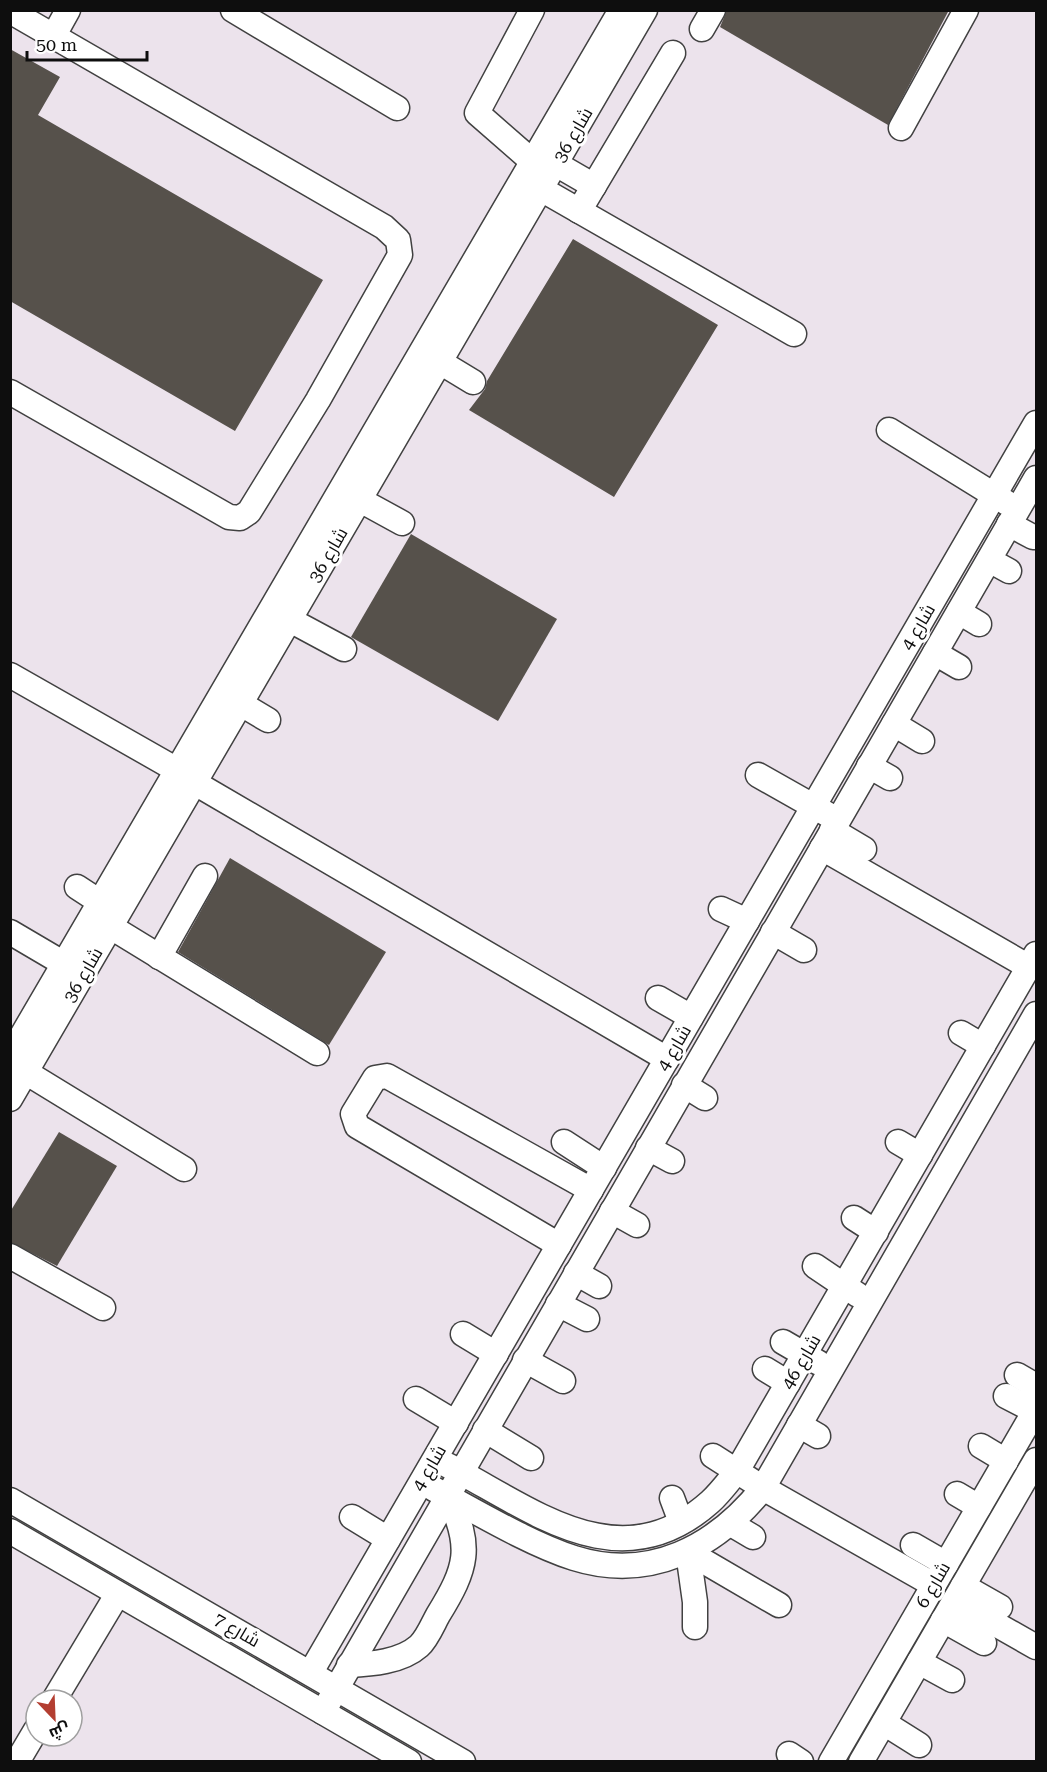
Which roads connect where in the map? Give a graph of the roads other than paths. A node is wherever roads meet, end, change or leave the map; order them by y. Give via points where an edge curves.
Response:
1 (68, 10) edge
2 (233, 10) edge
3 (532, 10) edge
4 (621, 10) edge
5 (645, 10) edge
6 (966, 10) edge
7 (10, 11) edge
8 (53, 37) junction
9 (673, 53) dead end
10 (397, 108) dead end
11 (902, 128) dead end
12 (545, 172) junction
13 (594, 186) junction
14 (579, 211) junction
15 (794, 334) dead end
16 (440, 362) junction
17 (474, 382) dead end
18 (10, 392) edge
19 (1036, 423) edge
20 (889, 430) dead end
21 (1036, 478) edge
22 (994, 495) junction
23 (360, 500) junction
24 (1014, 517) junction
25 (402, 523) dead end
26 (1033, 537) dead end
27 (290, 620) junction
28 (344, 649) dead end
29 (901, 656) junction
30 (930, 661) junction
31 (959, 667) dead end
32 (10, 675) edge
33 (241, 704) junction
34 (267, 720) dead end
35 (894, 724) junction
36 (922, 741) dead end
37 (758, 776) dead end
38 (186, 777) junction
39 (813, 807) junction
40 (831, 833) junction
41 (864, 849) dead end
42 (205, 876) dead end
43 (77, 887) dead end
44 (100, 902) junction
45 (721, 909) dead end
46 (747, 921) junction
47 (111, 927) junction
48 (10, 932) edge
49 (773, 932) junction
50 (804, 950) dead end
51 (10, 951) edge
52 (1031, 952) edge
53 (159, 957) junction
54 (70, 976) junction
55 (657, 998) dead end
56 (696, 1009) junction
57 (726, 1015) junction
58 (1035, 1019) edge
59 (961, 1033) dead end
60 (983, 1046) junction
61 (317, 1053) dead end
62 (667, 1059) junction
63 (16, 1064) edge
64 (969, 1070) junction
65 (684, 1085) junction
66 (705, 1098) dead end
67 (10, 1099) edge
68 (993, 1099) junction
69 (564, 1142) dead end
70 (898, 1142) dead end
71 (648, 1148) junction
72 (920, 1155) junction
73 (672, 1161) dead end
74 (604, 1168) junction
75 (184, 1169) dead end
76 (591, 1190) junction
77 (612, 1211) junction
78 (854, 1218) dead end
79 (637, 1225) dead end
80 (876, 1232) junction
81 (559, 1245) junction
82 (10, 1256) edge
83 (815, 1266) dead end
84 (576, 1273) junction
85 (599, 1286) dead end
86 (844, 1286) junction
87 (870, 1302) junction
88 (558, 1304) junction
89 (103, 1308) dead end
90 (587, 1319) dead end
91 (463, 1334) dead end
92 (783, 1342) dead end
93 (496, 1354) junction
94 (805, 1354) junction
95 (525, 1360) junction
96 (765, 1369) dead end
97 (835, 1377) junction
98 (563, 1381) dead end
99 (788, 1383) junction
100 (1020, 1385) edge
101 (416, 1399) dead end
102 (1036, 1410) edge
103 (456, 1423) junction
104 (484, 1430) junction
105 (981, 1446) dead end
106 (713, 1456) dead end
107 (531, 1458) dead end
108 (435, 1459) junction
109 (1036, 1460) edge
110 (1006, 1461) junction
111 (460, 1472) junction
112 (737, 1472) junction
113 (421, 1482) junction
114 (763, 1488) junction
115 (1029, 1489) edge
116 (957, 1494) dead end
117 (448, 1496) junction
118 (672, 1498) dead end
119 (10, 1500) edge
120 (979, 1507) junction
121 (352, 1517) dead end
122 (681, 1522) junction
123 (731, 1524) junction
124 (10, 1531) edge
125 (753, 1537) dead end
126 (388, 1539) junction
127 (913, 1545) dead end
128 (688, 1552) junction
129 (946, 1564) junction
130 (934, 1585) junction
131 (117, 1595) junction
132 (954, 1602) junction
133 (779, 1605) dead end
134 (1000, 1607) dead end
135 (695, 1627) dead end
136 (984, 1643) dead end
137 (1036, 1647) edge
138 (919, 1662) junction
139 (349, 1665) junction
140 (311, 1672) junction
141 (952, 1680) dead end
142 (336, 1686) junction
143 (61, 1688) edge
144 (323, 1712) junction
145 (884, 1723) junction
146 (919, 1745) dead end
147 (25, 1748) edge
148 (17, 1761) edge
149 (409, 1761) edge
150 (463, 1761) edge
151 (831, 1761) edge
152 (861, 1761) edge

1 - 8 street
2 - 10 street
3 - 12 street via 477,113
4 - 12 street, شارع 36
5 - 12 street, شارع 36
6 - 11 street
7 - 8 street
8 - 18 street via 384,227 398,240 400,255 318,400 249,512 240,518 229,517
9 - 13 street
12 - 13 street
12 - 14 street
12 - 16 street, شارع 36
12 - 38 street, شارع 36
13 - 14 street
14 - 15 street
16 - 17 street
16 - 23 street, شارع 36
19 - 22 street, شارع 4
20 - 22 street
21 - 24 street, شارع 4
22 - 24 street
22 - 29 street, شارع 4
23 - 25 street
23 - 27 street, شارع 36
24 - 26 street
24 - 30 street, شارع 4 via 999,566 969,618
27 - 28 street
27 - 33 street, شارع 36
29 - 30 street
29 - 39 street, شارع 4
30 - 31 street
30 - 35 street, شارع 4
32 - 38 street
33 - 34 street
33 - 38 street, شارع 36
35 - 36 street
35 - 40 street, شارع 4 via 879,772
37 - 39 street
38 - 44 street, شارع 36
38 - 47 street, شارع 36
38 - 62 street
39 - 40 street
39 - 46 street, شارع 4
40 - 41 street
40 - 49 street, شارع 4
40 - 52 street
42 - 53 street
43 - 44 street
44 - 54 street, شارع 36
45 - 46 street
46 - 56 street, شارع 4
47 - 53 street
47 - 54 street, شارع 36
48 - 54 street
49 - 50 street
49 - 57 street, شارع 4
51 - 54 street
52 - 60 street, شارع 46 via 1001,994
53 - 61 street
54 - 63 street, شارع 36
55 - 56 street
56 - 57 street
56 - 62 street, شارع 4
57 - 65 street, شارع 4
58 - 68 street, شارع 46
59 - 60 street
60 - 64 street, شارع 46
62 - 74 street, شارع 4
63 - 67 street, شارع 36
63 - 75 street
64 - 68 street
64 - 72 street, شارع 46 via 942,1098
65 - 66 street
65 - 71 street, شارع 4
68 - 87 street, شارع 46 via 902,1263
69 - 74 street
70 - 72 street
71 - 73 street
71 - 77 street, شارع 4
72 - 80 street, شارع 46
74 - 76 street, شارع 4
76 - 81 street, شارع 4
76 - 81 street via 387,1076 375,1078 353,1114 357,1126
77 - 79 street
77 - 84 street, شارع 4
78 - 80 street
80 - 86 street, شارع 46
81 - 93 street, شارع 4
82 - 89 street
83 - 86 street
84 - 85 street
84 - 88 street, شارع 4
86 - 87 street
86 - 94 street, شارع 46
87 - 97 street, شارع 46 via 861,1333
88 - 90 street
88 - 95 street, شارع 4
91 - 93 street
92 - 94 street
93 - 103 street, شارع 4
94 - 97 street
94 - 99 street, شارع 46
95 - 98 street
95 - 104 street, شارع 4
96 - 99 street
97 - 114 street, شارع 46 via 809,1431
99 - 112 street, شارع 46
100 - 102 street
101 - 103 street
102 - 110 street, شارع 6
103 - 108 street, شارع 4
104 - 107 street
104 - 111 street, شارع 4
105 - 110 street
106 - 112 street
108 - 111 street, شارع 46
108 - 113 street, شارع 4
109 - 115 street, شارع 6
110 - 120 street, شارع 6
111 - 117 street, شارع 4
111 - 122 street, شارع 46 via 575,1532 633,1538
112 - 114 street
112 - 122 street, شارع 46 via 711,1501
113 - 117 street, شارع 46
113 - 126 street, شارع 4
114 - 123 street, شارع 46
114 - 130 street
115 - 132 street, شارع 6
116 - 120 street
117 - 128 street, شارع 46 via 574,1558 612,1565 651,1563
117 - 139 street, شارع 4
117 - 139 street via 461,1523 465,1553 458,1583 419,1646 389,1660
118 - 122 street
119 - 140 street, شارع 7
120 - 129 street, شارع 6
121 - 126 street
123 - 125 street
123 - 128 street, شارع 46
124 - 131 street, شارع 7
126 - 140 street, شارع 4
127 - 129 street
128 - 133 street
128 - 135 street via 695,1593
129 - 130 street, شارع 6
130 - 151 street, شارع 6
131 - 143 street
131 - 144 street, شارع 7
132 - 134 street
132 - 136 street
132 - 137 street
132 - 138 street, شارع 6
138 - 141 street
138 - 145 street, شارع 6
139 - 142 street, شارع 4
140 - 142 street, شارع 7
142 - 144 street, شارع 4
142 - 150 street, شارع 7
144 - 149 street, شارع 7
145 - 146 street
145 - 152 street, شارع 6
147 - 148 street

